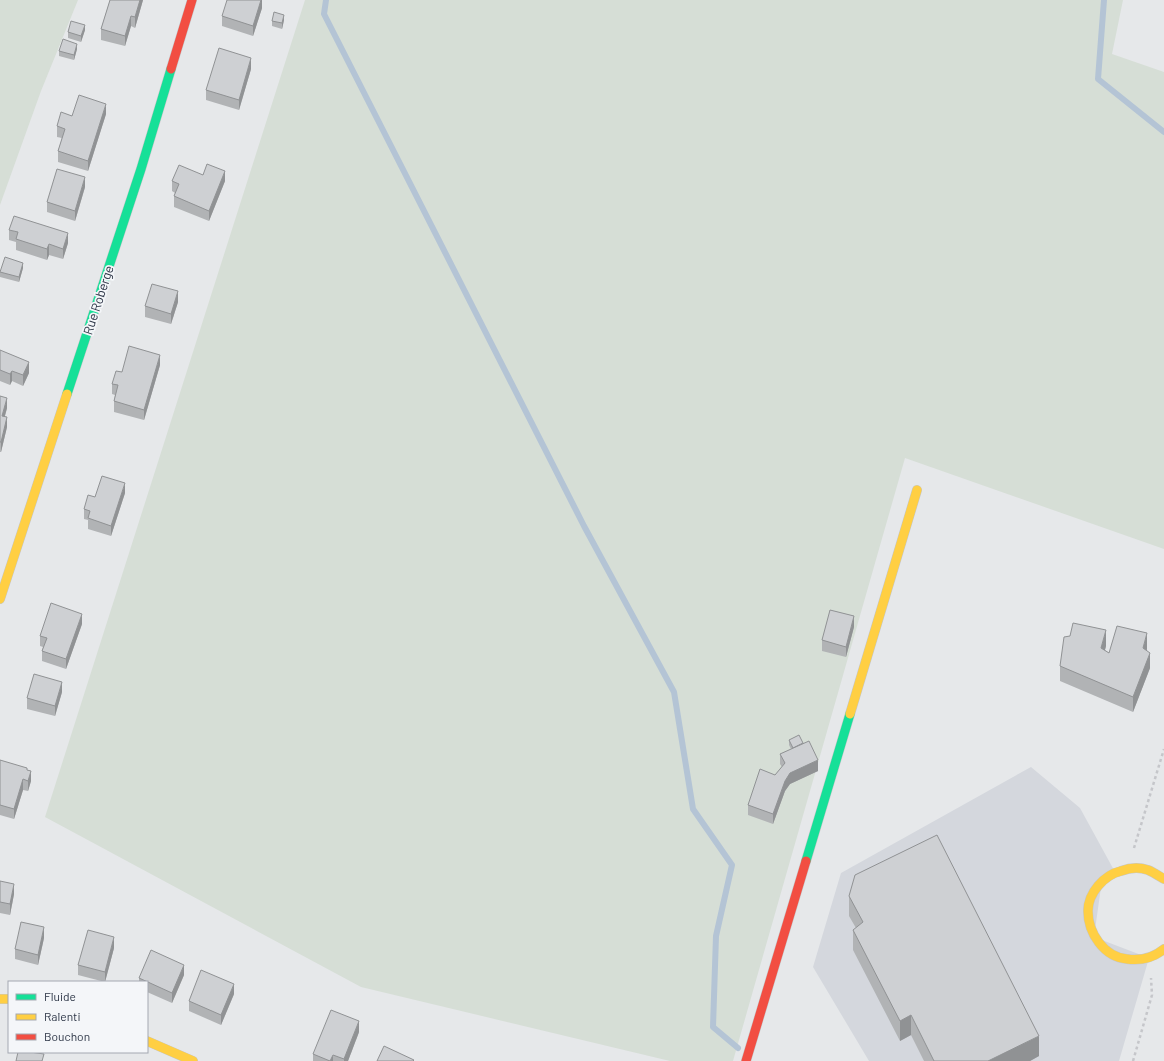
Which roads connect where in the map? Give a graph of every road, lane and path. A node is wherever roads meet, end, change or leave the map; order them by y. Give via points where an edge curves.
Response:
1 (192, 0) edge
2 (917, 490) dead end
3 (0, 600) edge
4 (1164, 748) edge
5 (1129, 868) junction
6 (1164, 879) edge
7 (1164, 949) edge
8 (1149, 958) junction
9 (148, 1041) edge
10 (193, 1061) edge
11 (746, 1061) edge
12 (1132, 1061) edge

1 - 3 street, Rue Roberge via 141,169
2 - 11 street
4 - 5 path
5 - 6 street via 1143,868
5 - 8 street via 1115,872 1102,880 1093,892 1088,906 1088,922 1094,937 1104,949 1117,957 1133,960
7 - 8 street
8 - 12 path via 1152,995
9 - 10 street

